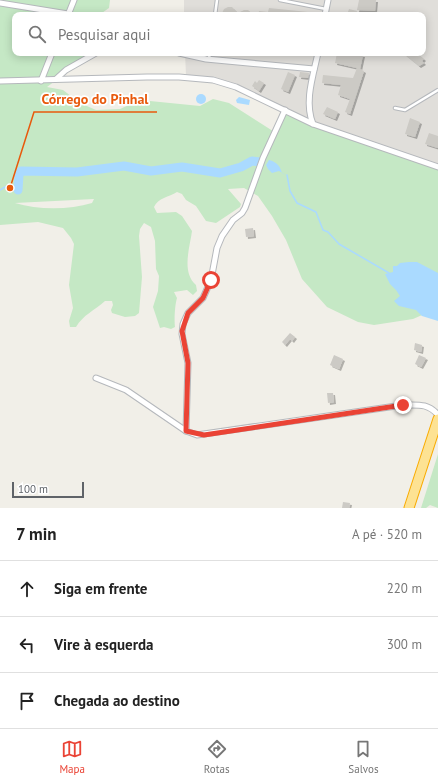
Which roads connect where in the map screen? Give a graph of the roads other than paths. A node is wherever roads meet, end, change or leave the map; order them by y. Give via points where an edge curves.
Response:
1 (74, 0) edge
2 (217, 0) edge
3 (280, 0) edge
4 (328, 0) edge
5 (0, 3) edge
6 (326, 9) junction
7 (56, 12) edge
8 (69, 12) edge
9 (215, 12) edge
10 (326, 12) edge
11 (51, 56) edge
12 (91, 56) edge
13 (209, 56) edge
14 (317, 56) edge
15 (314, 69) junction
16 (56, 80) junction
17 (0, 81) edge
18 (41, 81) junction
19 (438, 90) edge
20 (395, 108) dead end
21 (285, 110) junction
22 (313, 124) junction
23 (438, 166) edge
24 (96, 378) dead end
25 (438, 415) edge
26 (438, 419) edge
27 (186, 431) junction
28 (409, 508) edge

1 - 8 street
2 - 9 lane
3 - 6 lane
4 - 6 street
5 - 7 street
6 - 10 street
11 - 18 street
12 - 16 street via 66,70
13 - 15 street
14 - 15 street
15 - 22 street via 308,109
16 - 18 street
16 - 21 street via 166,77 213,80 236,87
17 - 18 street
19 - 20 lane via 405,110
21 - 22 street
21 - 27 street via 263,158 245,208 222,236 211,280 204,296 188,313 183,324 182,334 188,363
22 - 23 street
24 - 27 street via 126,390
25 - 27 street via 423,404 403,405 204,435
26 - 28 highway

